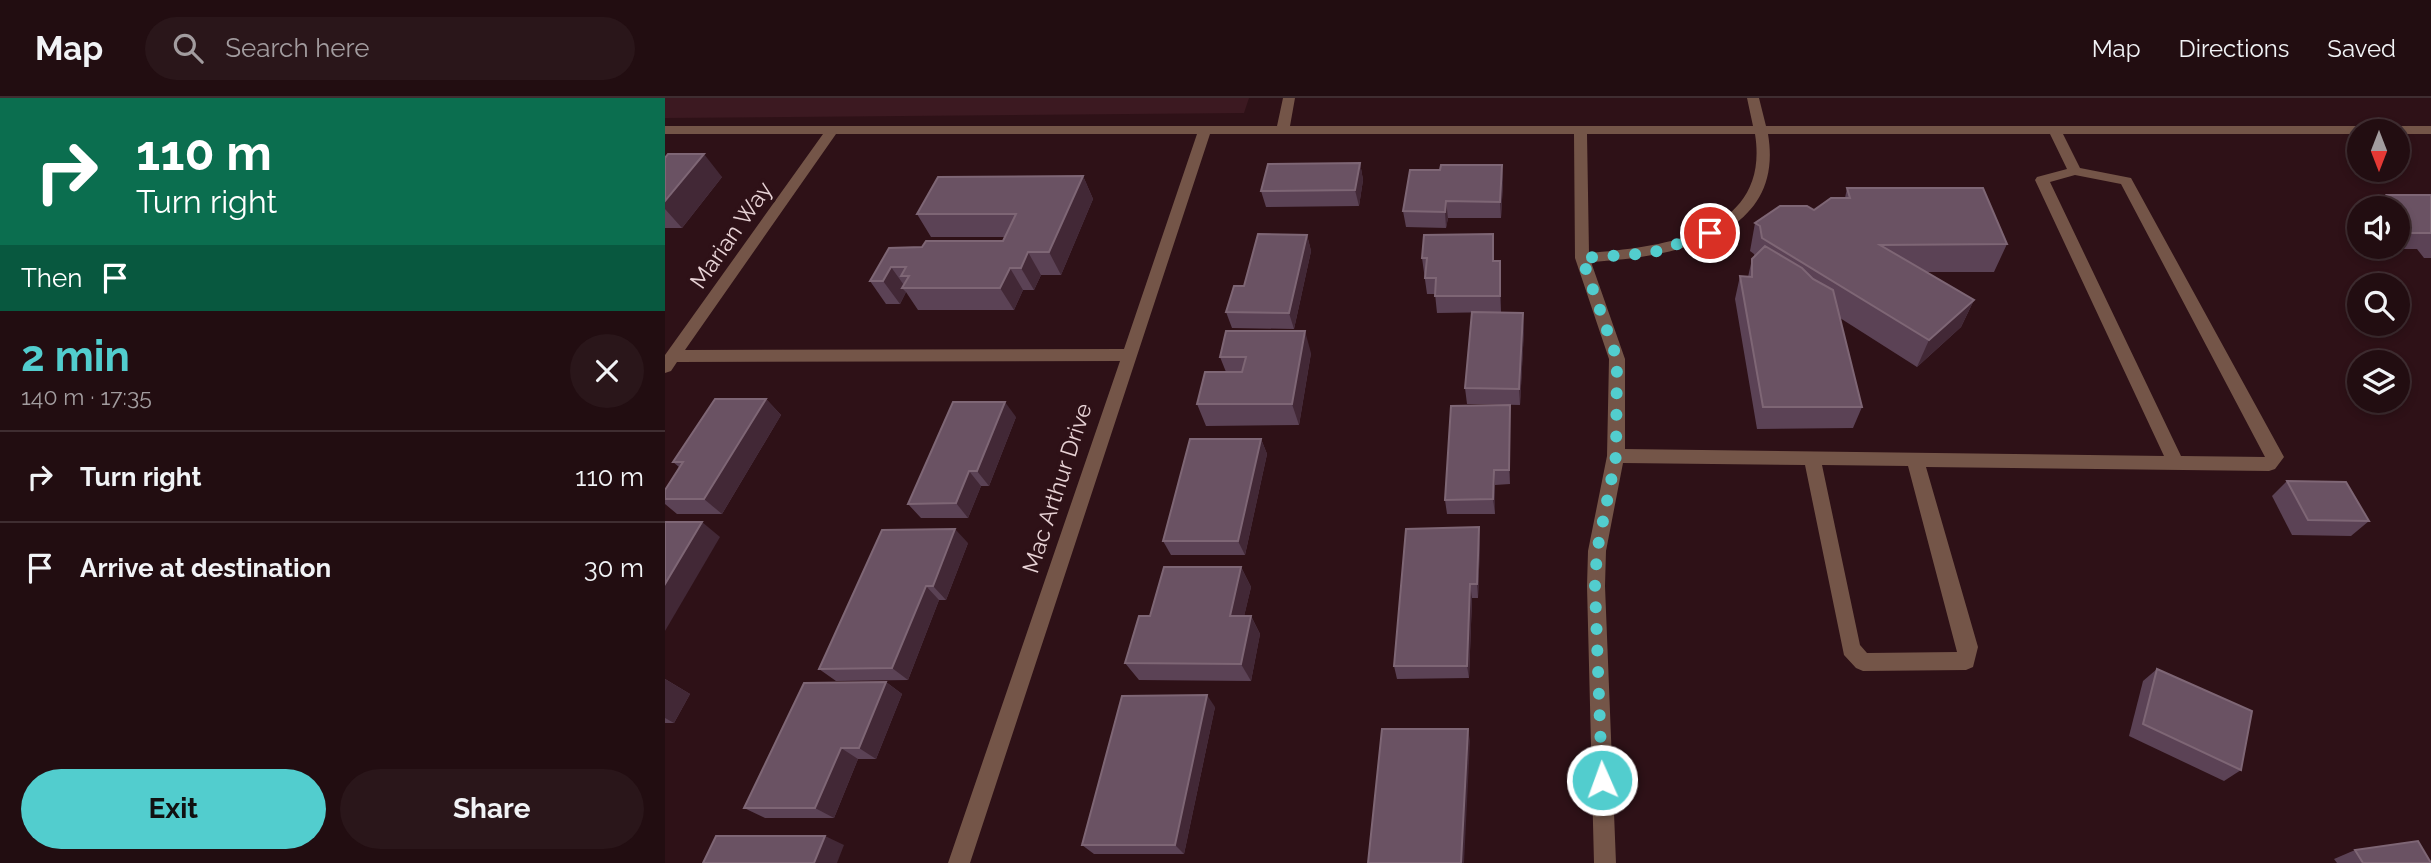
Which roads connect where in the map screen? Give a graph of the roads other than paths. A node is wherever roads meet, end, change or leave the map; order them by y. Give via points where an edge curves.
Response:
1 (1289, 98) edge
2 (1753, 98) edge
3 (1760, 128) junction
4 (833, 129) junction
5 (2054, 129) junction
6 (665, 130) edge
7 (1205, 130) junction
8 (1283, 130) junction
9 (1580, 130) junction
10 (2431, 130) edge
11 (2075, 171) junction
12 (1582, 258) junction
13 (1127, 355) junction
14 (669, 361) edge
15 (1616, 456) junction
16 (1812, 459) junction
17 (1915, 460) junction
18 (2176, 464) junction
19 (959, 863) edge
20 (1605, 863) edge

1 - 8 street
2 - 3 street
3 - 5 street
3 - 9 street
3 - 12 street via 1764,165 1758,191 1739,217 1710,233 1651,253
4 - 6 street
4 - 7 street
4 - 14 street, Marian Way
5 - 10 street
5 - 11 street
7 - 8 street
7 - 13 street, Mac Arthur Drive
8 - 9 street
9 - 12 street
11 - 18 street via 2042,180
11 - 18 street via 2126,181 2275,457 2269,464
12 - 15 street via 1617,359
13 - 14 street
13 - 19 street, Mac Arthur Drive
15 - 16 street
15 - 20 street via 1597,551 1595,586
16 - 17 street
16 - 17 street via 1851,649 1863,662 1966,661 1968,647
17 - 18 street

